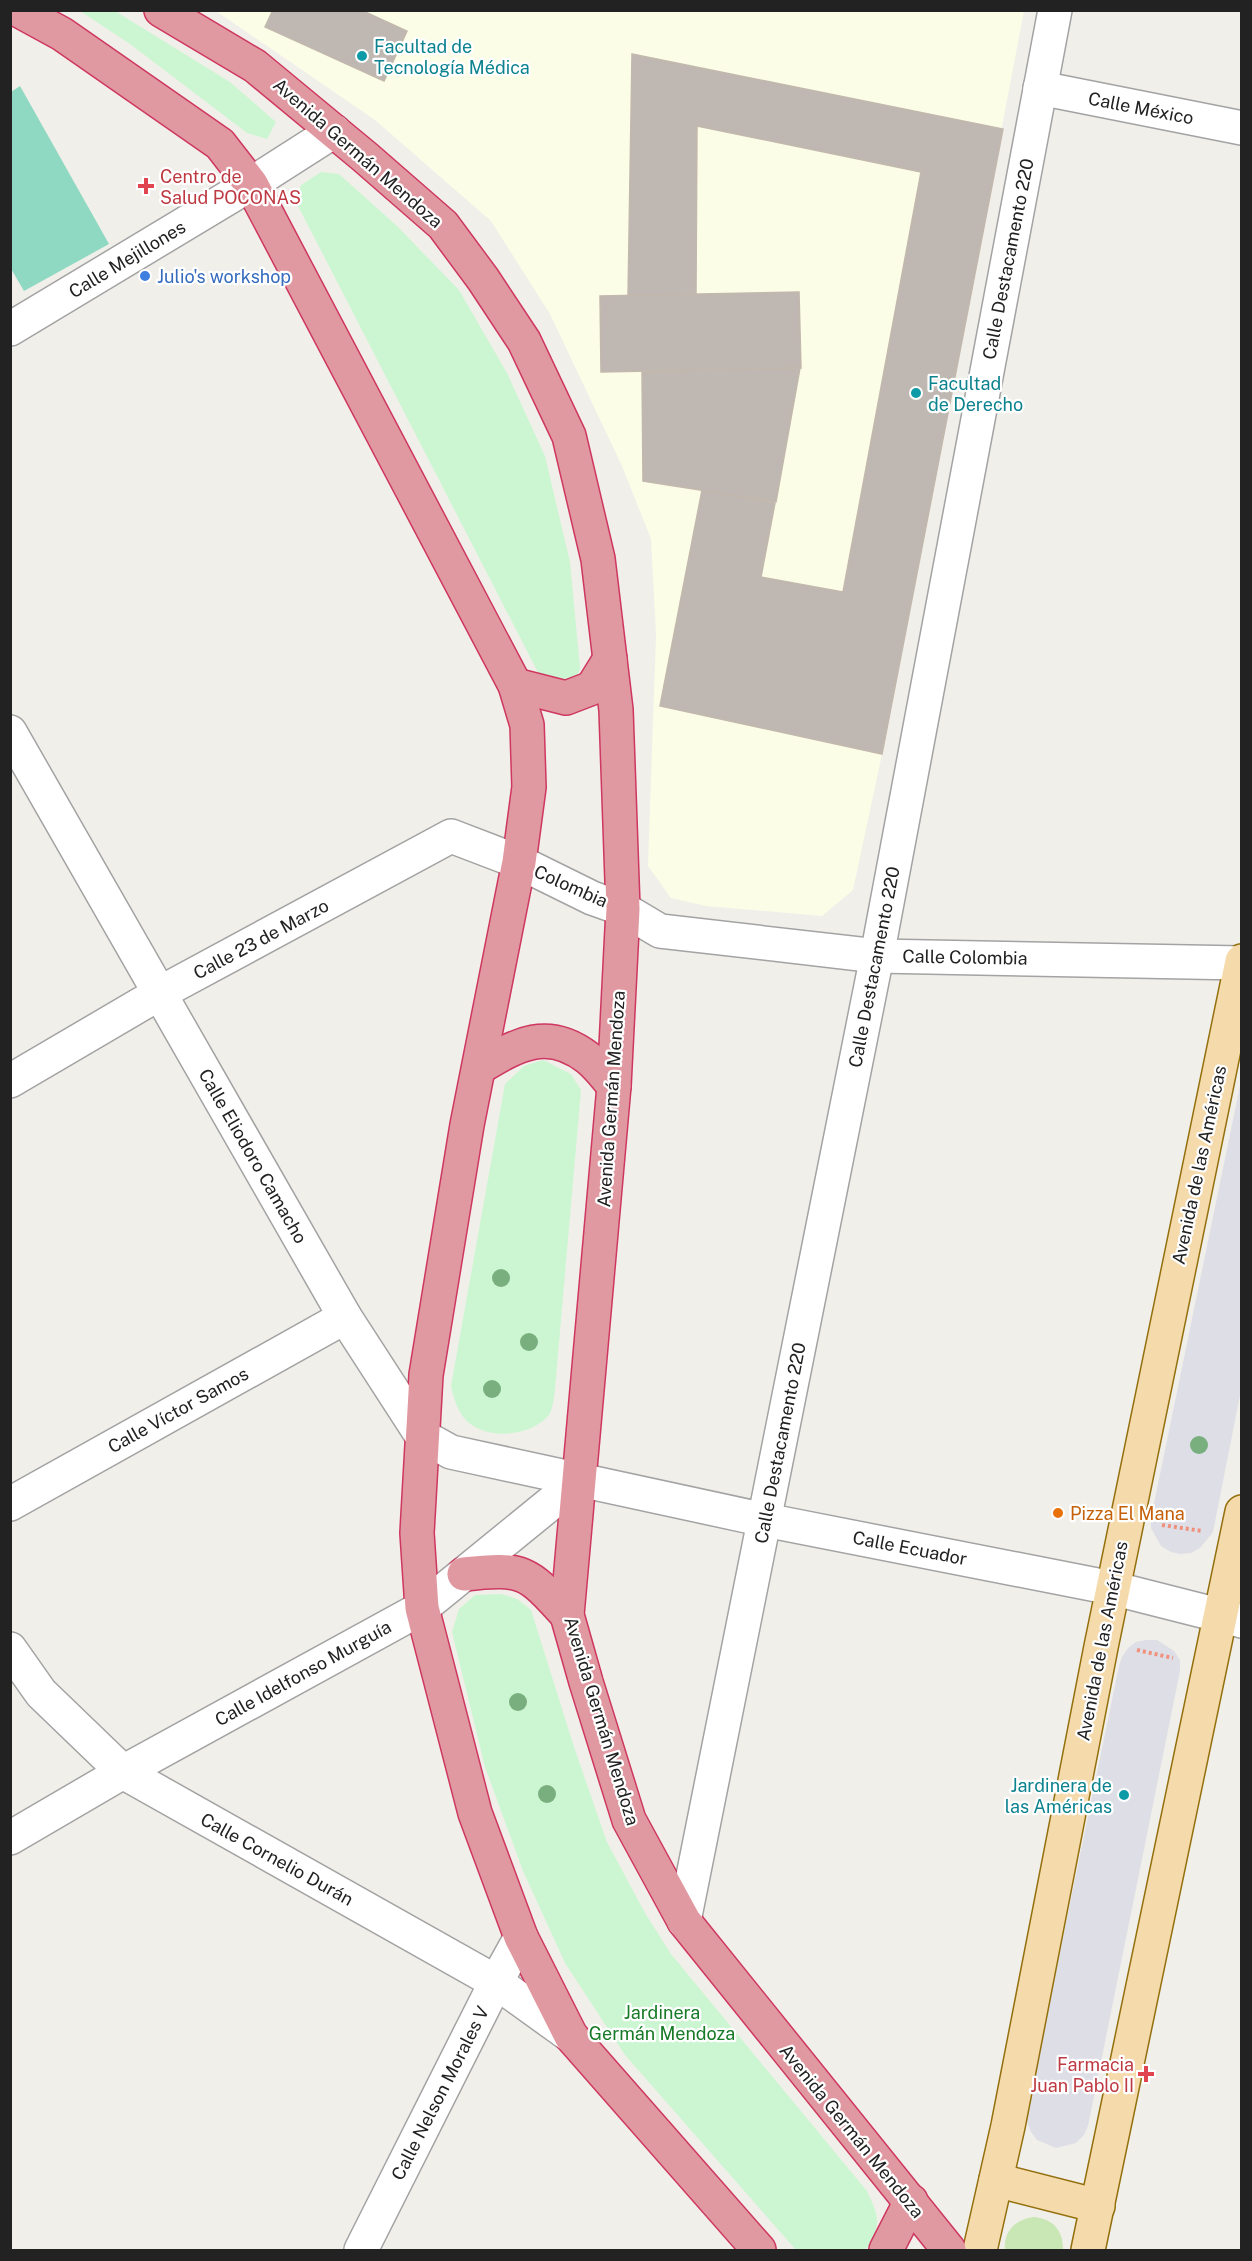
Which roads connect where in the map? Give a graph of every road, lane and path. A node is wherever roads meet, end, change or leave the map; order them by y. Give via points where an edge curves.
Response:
1 (18, 10) edge
2 (161, 10) edge
3 (1055, 10) edge
4 (1040, 88) junction
5 (1242, 128) edge
6 (334, 131) junction
7 (251, 184) junction
8 (10, 329) edge
9 (610, 659) junction
10 (515, 685) junction
11 (10, 732) edge
12 (519, 862) junction
13 (624, 909) junction
14 (877, 956) junction
15 (1241, 962) edge
16 (160, 993) junction
17 (480, 1067) junction
18 (10, 1081) edge
19 (614, 1086) junction
20 (345, 1317) junction
21 (422, 1436) junction
22 (578, 1481) junction
23 (10, 1504) edge
24 (1127, 1515) junction
25 (765, 1520) junction
26 (1239, 1526) edge
27 (464, 1574) junction
28 (1112, 1588) junction
29 (422, 1608) junction
30 (567, 1615) junction
31 (1231, 1618) edge
32 (1101, 1647) junction
33 (10, 1649) edge
34 (1208, 1671) junction
35 (123, 1772) junction
36 (10, 1838) edge
37 (684, 1921) junction
38 (521, 1937) junction
39 (496, 1982) junction
40 (571, 2036) junction
41 (996, 2180) junction
42 (911, 2201) junction
43 (1098, 2206) junction
44 (360, 2250) edge
45 (759, 2250) edge
46 (886, 2250) edge
47 (949, 2250) edge
48 (980, 2250) edge
49 (1088, 2250) edge

1 - 7 highway via 62,34 220,144
2 - 6 highway, Avenida Germán Mendoza via 255,66
3 - 4 street, Calle Destacamento 220
4 - 5 street, Calle México
4 - 14 street, Calle Destacamento 220
6 - 7 street, Calle Mejillones
6 - 9 highway, Avenida Germán Mendoza via 443,225 524,341 569,436 598,559
7 - 8 street, Calle Mejillones
7 - 10 highway
9 - 10 highway via 592,688 566,698
9 - 13 highway, Avenida Germán Mendoza via 616,710
10 - 12 highway via 527,725 529,787
11 - 16 street, Calle Eliodoro Camacho
12 - 13 street, Colombia via 592,898
12 - 16 street, Calle 23 de Marzo via 451,836
12 - 17 highway
13 - 14 street, Calle Colombia via 660,931
13 - 19 highway, Avenida Germán Mendoza
14 - 15 street, Calle Colombia
14 - 25 street, Calle Destacamento 220
15 - 24 main road, Avenida de las Américas
16 - 18 street, Calle 23 de Marzo
16 - 20 street, Calle Eliodoro Camacho
17 - 19 highway via 529,1041 561,1043 588,1058
17 - 21 highway via 426,1375
19 - 22 highway, Avenida Germán Mendoza
20 - 21 street, Calle Eliodoro Camacho
20 - 23 street, Calle Víctor Samos
21 - 22 street, Calle Eliodoro Camacho via 451,1452
21 - 29 highway via 417,1533
22 - 25 street, Calle Ecuador
22 - 27 street, Calle Idelfonso Murguía
22 - 30 highway, Avenida Germán Mendoza
24 - 26 path via 1151,1523 1213,1532 1219,1538
24 - 28 main road, Avenida de las Américas
25 - 28 street, Calle Ecuador
25 - 37 street, Calle Destacamento 220
26 - 31 main road
27 - 29 street, Calle Idelfonso Murguía
27 - 30 highway via 493,1570 524,1574 540,1585
28 - 31 street, Calle Ecuador
28 - 32 main road, Avenida de las Américas
29 - 35 street, Calle Idelfonso Murguía
29 - 38 highway via 475,1813
30 - 37 highway, Avenida Germán Mendoza via 629,1820
31 - 34 main road
32 - 34 path via 1128,1648
32 - 41 main road, Avenida de las Américas
33 - 35 street, Calle Cornelio Durán via 40,1693
34 - 43 main road
35 - 36 street, Calle Idelfonso Murguía
35 - 39 street, Calle Cornelio Durán
37 - 42 highway, Avenida Germán Mendoza
38 - 39 street, Calle Nelson Morales V
38 - 40 highway
39 - 40 street, Calle Cornelio Durán
39 - 44 street, Calle Nelson Morales V
40 - 45 highway
41 - 43 main road
41 - 48 main road, Avenida de las Américas
42 - 46 highway
42 - 47 highway, Avenida Germán Mendoza
43 - 49 main road

